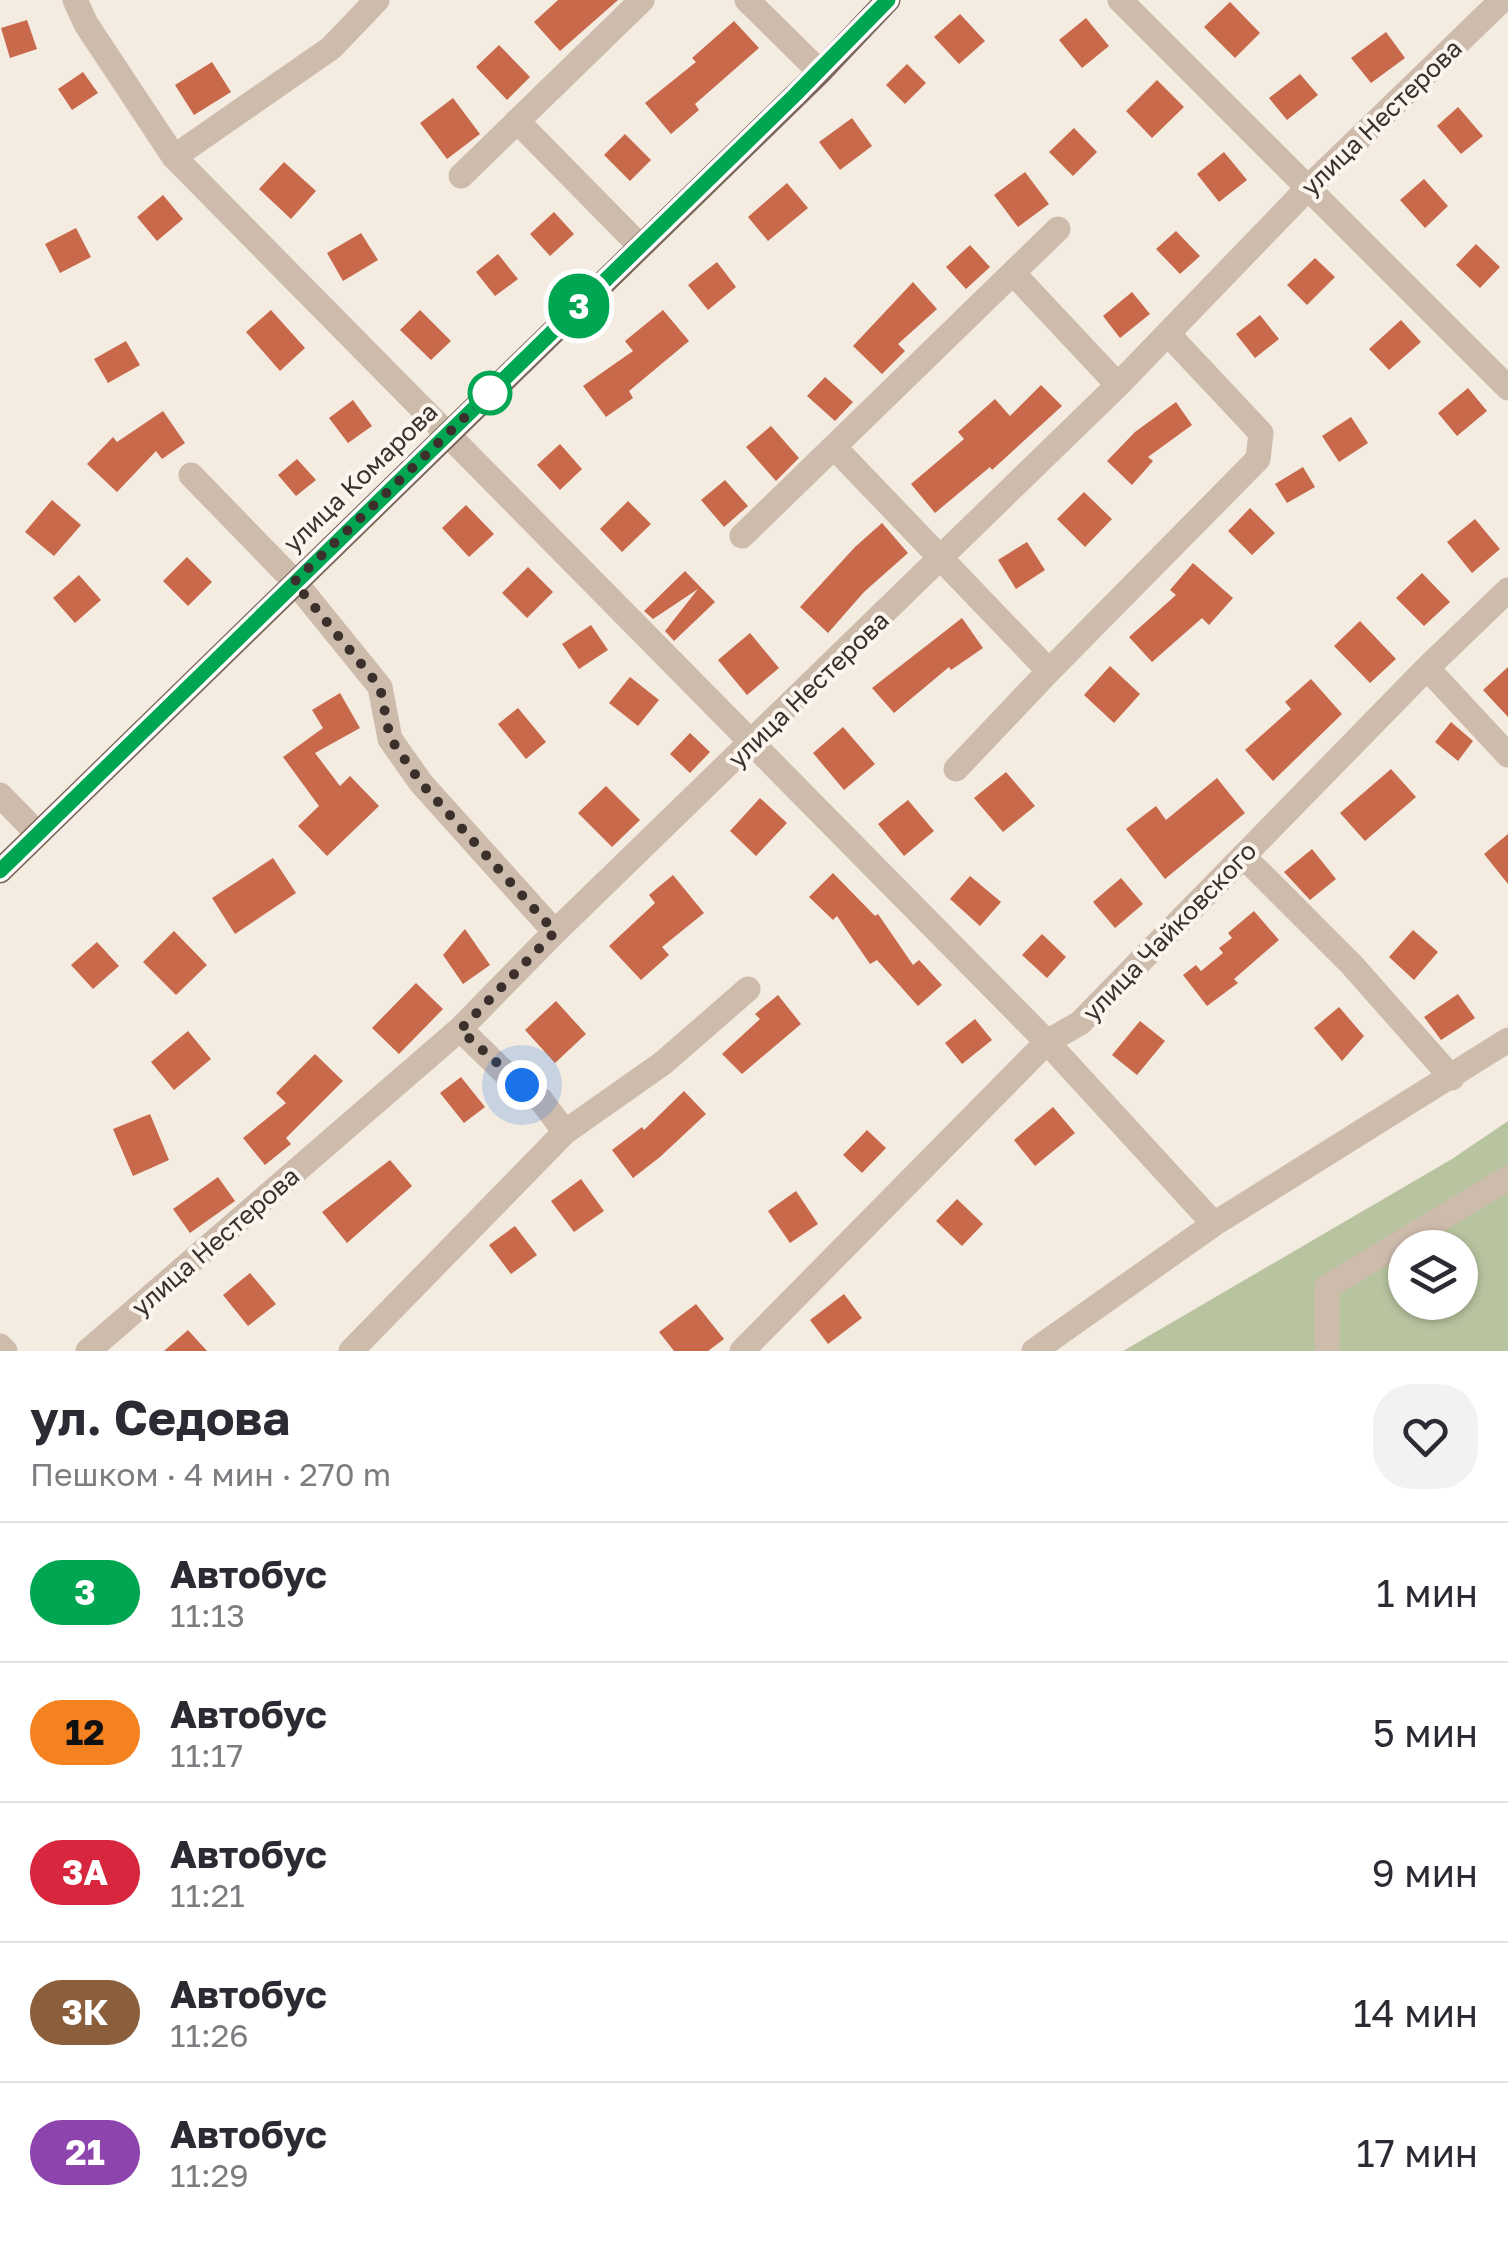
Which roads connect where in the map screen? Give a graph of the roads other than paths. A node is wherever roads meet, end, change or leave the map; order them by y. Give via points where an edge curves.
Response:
1 (75, 0) edge
2 (376, 0) edge
3 (642, 0) edge
4 (746, 0) edge
5 (888, 0) edge
6 (1120, 0) edge
7 (1502, 0) edge
8 (820, 72) junction
9 (517, 122) junction
10 (174, 157) junction
11 (461, 176) dead end
12 (1310, 186) junction
13 (1058, 229) dead end
14 (640, 246) junction
15 (1012, 273) junction
16 (1168, 334) junction
17 (1118, 386) junction
18 (1508, 388) edge
19 (449, 433) junction
20 (834, 447) junction
21 (190, 475) dead end
22 (742, 536) dead end
23 (942, 558) junction
24 (294, 582) junction
25 (1508, 590) edge
26 (1427, 668) junction
27 (1049, 671) junction
28 (752, 743) junction
29 (1508, 755) edge
30 (956, 769) dead end
31 (0, 795) edge
32 (38, 834) junction
33 (1243, 856) junction
34 (0, 870) edge
35 (555, 932) junction
36 (748, 989) dead end
37 (460, 1030) junction
38 (1508, 1040) edge
39 (1047, 1042) junction
40 (1452, 1078) junction
41 (565, 1132) junction
42 (1508, 1178) edge
43 (1214, 1224) junction
44 (88, 1351) edge
45 (351, 1351) edge
46 (742, 1351) edge
47 (1034, 1351) edge
48 (1327, 1351) edge

1 - 10 street
2 - 10 street via 330,48
3 - 9 street
4 - 8 street
5 - 8 main road, улица Комарова
6 - 12 street
7 - 12 street, улица Нестерова
8 - 14 main road, улица Комарова
9 - 11 street
9 - 14 street
10 - 19 street
12 - 16 street, улица Нестерова
12 - 18 street
13 - 15 street
14 - 19 main road, улица Комарова
15 - 17 street
15 - 20 street
16 - 17 street, улица Нестерова
16 - 27 street via 1261,433 1258,459
17 - 23 street, улица Нестерова
19 - 24 main road, улица Комарова
19 - 28 street
20 - 22 street
20 - 23 street
21 - 24 street
23 - 27 street
23 - 28 street, улица Нестерова
24 - 32 main road, улица Комарова
24 - 35 street via 380,687 390,738 421,783
25 - 26 street, улица Чайковского
26 - 29 street
26 - 33 street, улица Чайковского
27 - 30 street
28 - 35 street, улица Нестерова
28 - 39 street
31 - 32 street
32 - 34 main road, улица Комарова
33 - 39 street, улица Чайковского via 1080,1022
33 - 40 street
35 - 37 street, улица Нестерова
36 - 41 street via 663,1063
37 - 41 street via 542,1100
37 - 44 street, улица Нестерова
38 - 40 street
39 - 43 street
39 - 46 street, улица Чайковского
40 - 43 street
41 - 45 street
42 - 48 street via 1327,1287
43 - 47 street

